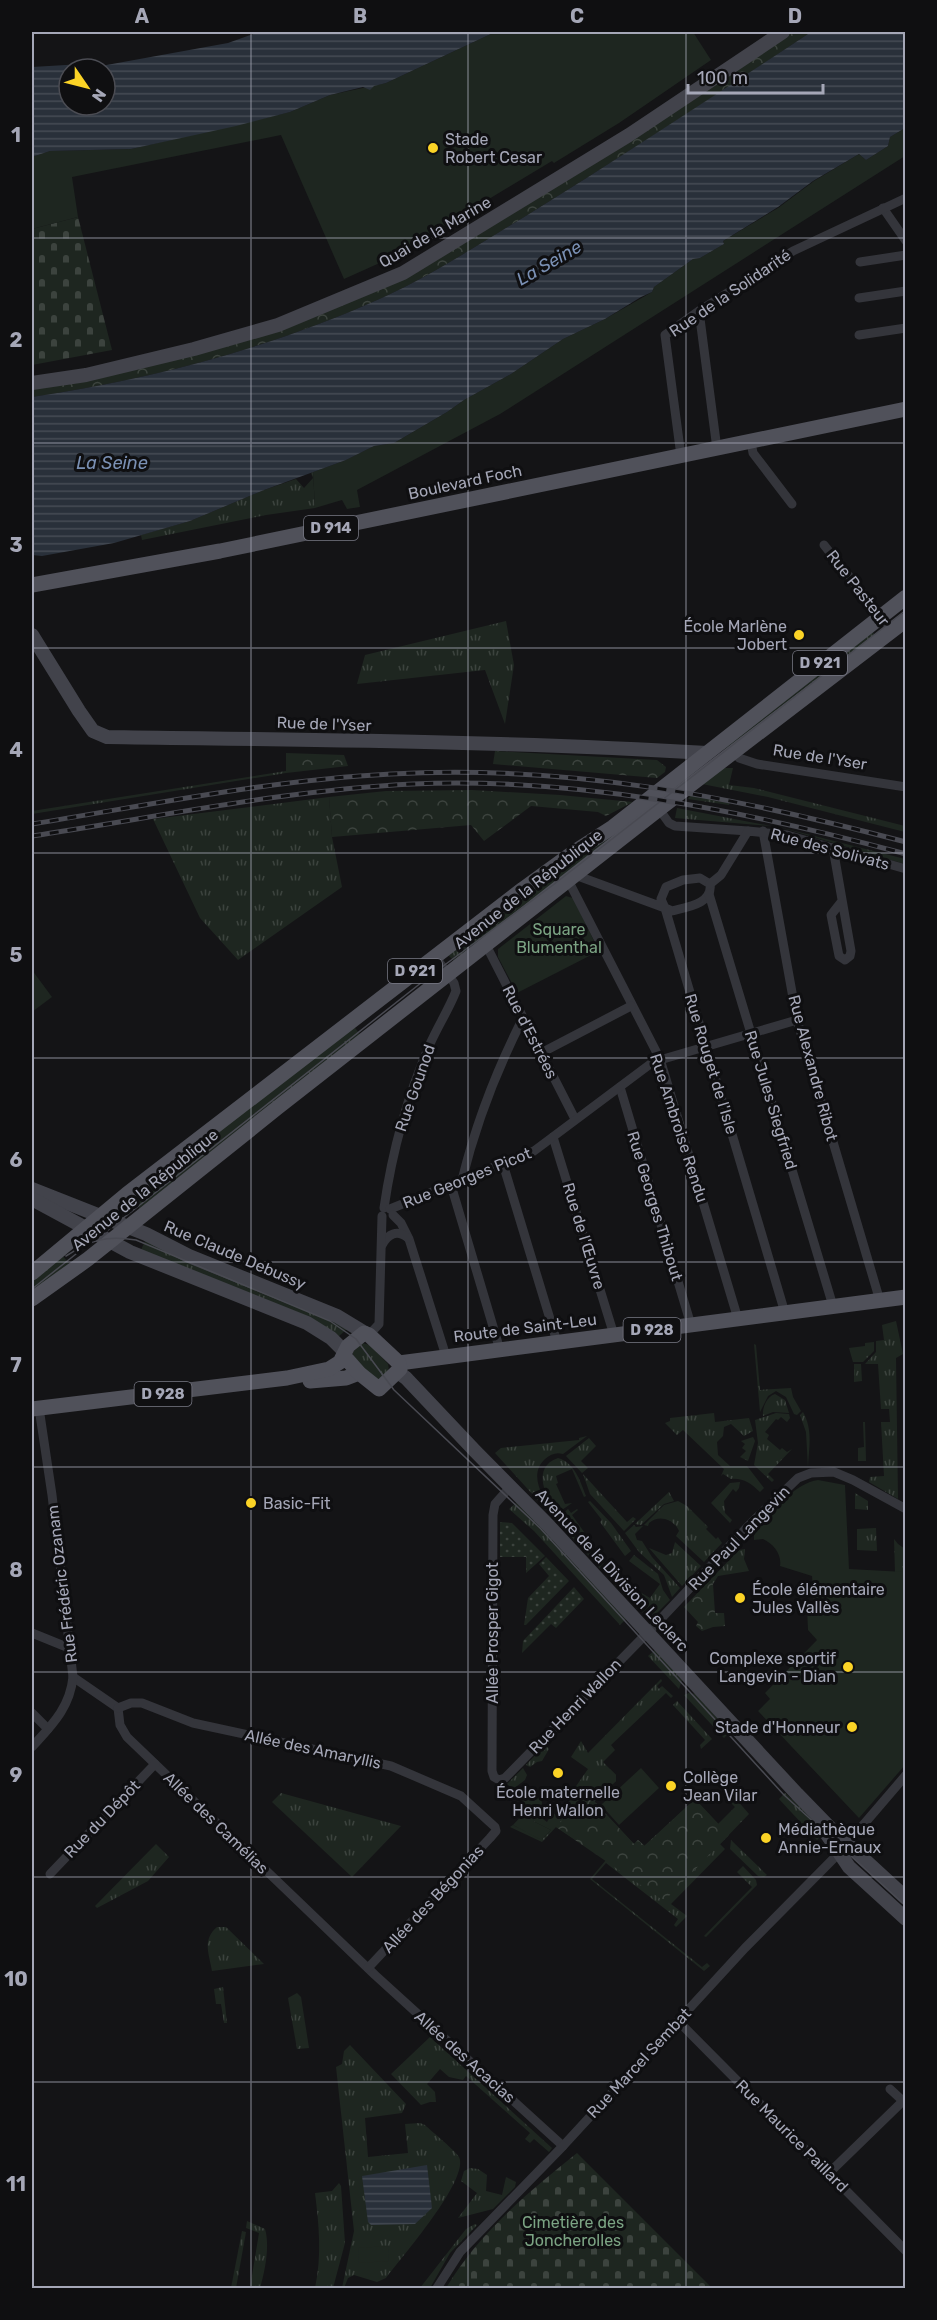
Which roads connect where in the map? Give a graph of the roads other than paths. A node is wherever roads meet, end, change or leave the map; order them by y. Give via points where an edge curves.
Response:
1 (783, 32) edge
2 (906, 198) edge
3 (883, 208) junction
4 (906, 242) edge
5 (906, 255) edge
6 (860, 262) dead end
7 (906, 291) edge
8 (859, 298) dead end
9 (699, 310) junction
10 (906, 328) edge
11 (859, 335) dead end
12 (32, 383) edge
13 (906, 409) edge
14 (751, 442) junction
15 (717, 449) junction
16 (681, 456) junction
17 (792, 504) dead end
18 (824, 544) dead end
19 (32, 585) edge
20 (906, 597) edge
21 (880, 616) junction
22 (906, 620) edge
23 (892, 630) junction
24 (32, 635) edge
25 (669, 751) junction
26 (734, 751) junction
27 (707, 753) junction
28 (685, 771) junction
29 (906, 787) edge
30 (658, 809) junction
31 (748, 831) junction
32 (763, 831) junction
33 (833, 848) junction
34 (906, 869) edge
35 (571, 878) junction
36 (710, 889) junction
37 (842, 901) junction
38 (664, 908) junction
39 (486, 945) junction
40 (435, 956) junction
41 (448, 975) junction
42 (631, 1006) junction
43 (523, 1018) junction
44 (797, 1020) junction
45 (751, 1033) junction
46 (706, 1046) junction
47 (540, 1053) junction
48 (660, 1059) junction
49 (620, 1087) junction
50 (575, 1119) junction
51 (554, 1137) junction
52 (503, 1164) junction
53 (462, 1180) junction
54 (451, 1185) junction
55 (32, 1189) edge
56 (32, 1198) edge
57 (387, 1212) junction
58 (88, 1220) junction
59 (128, 1227) junction
60 (409, 1239) junction
61 (109, 1242) junction
62 (382, 1245) junction
63 (32, 1273) edge
64 (906, 1297) edge
65 (32, 1299) edge
66 (880, 1300) junction
67 (833, 1306) junction
68 (784, 1313) junction
69 (738, 1319) junction
70 (691, 1325) junction
71 (367, 1334) junction
72 (614, 1335) junction
73 (557, 1342) junction
74 (500, 1350) junction
75 (345, 1354) junction
76 (446, 1356) junction
77 (399, 1368) junction
78 (359, 1373) junction
79 (287, 1378) junction
80 (35, 1409) edge
81 (510, 1487) junction
82 (906, 1509) edge
83 (648, 1632) junction
84 (32, 1634) edge
85 (69, 1648) junction
86 (73, 1677) junction
87 (118, 1708) junction
88 (32, 1713) edge
89 (48, 1729) junction
90 (32, 1747) edge
91 (155, 1764) junction
92 (906, 1775) edge
93 (501, 1780) joint
94 (496, 1829) joint
95 (843, 1848) junction
96 (50, 1874) dead end
97 (906, 1898) edge
98 (906, 1919) edge
99 (368, 1968) junction
100 (678, 2021) junction
101 (890, 2089) dead end
102 (904, 2102) edge
103 (563, 2146) junction
104 (829, 2173) junction
105 (906, 2251) edge
106 (437, 2289) edge

1 - 12 street, Quai de la Marine via 629,135 403,273 278,325 194,349
2 - 3 street, Rue de la Solidarité
3 - 4 street
3 - 9 street, Rue de la Solidarité via 793,251
5 - 6 street
7 - 8 street
9 - 15 street
9 - 16 street, Rue de la Solidarité via 664,335
10 - 11 street
13 - 14 main road, Boulevard Foch / D 914
14 - 15 main road, Boulevard Foch / D 914
14 - 17 street via 753,453
15 - 16 main road, Boulevard Foch / D 914
16 - 19 main road, Boulevard Foch / D 914 via 220,551
18 - 21 street, Rue Pasteur
20 - 21 main road, Avenue de la République / D 921
21 - 23 street, Rue Pasteur
21 - 27 main road, Avenue de la République / D 921
22 - 23 main road, Avenue de la République / D 921
23 - 26 main road, Avenue de la République / D 921
24 - 25 street, Rue de l'Yser via 93,731 107,737 478,742
25 - 27 street, Rue de l'Yser
25 - 28 street
26 - 29 street, Rue de l'Yser via 739,759 760,765
26 - 30 main road, Avenue de la République / D 921
27 - 28 main road, Avenue de la République / D 921
28 - 40 main road, Avenue de la République / D 921
30 - 31 street via 675,826
30 - 35 main road, Avenue de la République / D 921
31 - 32 street, Rue des Solivats
31 - 36 street, Rue des Solivats
32 - 33 street, Rue des Solivats
32 - 44 street, Rue Alexandre Ribot
33 - 34 street, Rue des Solivats
33 - 37 street
35 - 38 street
35 - 39 main road, Avenue de la République / D 921
35 - 42 street, Rue Ambroise Rendu
36 - 38 street via 702,902 673,910
36 - 38 street via 704,879 694,877 668,885 661,897
36 - 45 street, Rue Jules Siegfried
37 - 37 street via 831,915 838,956 845,960 851,951
38 - 46 street, Rue Rouget de l'Isle
39 - 41 main road, Avenue de la République / D 921
39 - 43 street, Rue d'Estrées
40 - 41 street
40 - 58 main road, Avenue de la République / D 921
41 - 57 street, Rue Gounod via 456,991 405,1110 395,1148
41 - 59 main road, Avenue de la République / D 921
42 - 47 street
42 - 48 street, Rue Ambroise Rendu
43 - 47 street, Rue d'Estrées
43 - 53 street via 484,1102
44 - 45 street, Rue Georges Picot
44 - 66 street, Rue Alexandre Ribot
45 - 46 street, Rue Georges Picot
45 - 67 street, Rue Jules Siegfried
46 - 48 street, Rue Georges Picot
46 - 68 street, Rue Rouget de l'Isle
47 - 50 street, Rue d'Estrées
48 - 49 street, Rue Georges Picot
48 - 69 street, Rue Ambroise Rendu
49 - 50 street, Rue Georges Picot
49 - 70 street, Rue Georges Thibout
50 - 51 street, Rue Georges Picot
51 - 52 street, Rue Georges Picot via 534,1151
51 - 72 street, Rue de l'Œuvre
52 - 53 street, Rue Georges Picot
52 - 73 street
53 - 54 street, Rue Georges Picot
54 - 57 street, Rue Georges Picot
54 - 74 street
55 - 58 street
56 - 58 street
57 - 60 street via 401,1224
57 - 62 street, Rue Gounod
58 - 59 street, Rue Claude Debussy
58 - 61 street
58 - 63 main road, Avenue de la République / D 921
59 - 61 main road, Avenue de la République / D 921
59 - 71 street, Rue Claude Debussy via 343,1318
60 - 62 street via 396,1233 389,1235
60 - 76 street
61 - 65 main road, Avenue de la République / D 921
61 - 75 street via 307,1323 331,1338
62 - 71 street, Rue Gounod via 380,1324
64 - 66 main road, Route de Saint-Leu / D 928
66 - 67 main road, Route de Saint-Leu / D 928
67 - 68 main road, Route de Saint-Leu / D 928
68 - 69 main road, Route de Saint-Leu / D 928
69 - 70 main road, Route de Saint-Leu / D 928
70 - 72 main road, Route de Saint-Leu / D 928
71 - 75 main road, D 928 via 352,1342
71 - 77 main road
72 - 73 main road, Route de Saint-Leu / D 928
73 - 74 main road, Route de Saint-Leu / D 928
74 - 76 main road, Route de Saint-Leu / D 928
75 - 78 main road, D 928
75 - 79 main road, D 928 via 333,1368
76 - 77 main road, Route de Saint-Leu / D 928
77 - 78 main road, D 928 via 379,1389
77 - 81 street, Avenue de la Division Leclerc
78 - 79 main road, D 928 via 312,1381
79 - 80 main road, D 928
80 - 85 street, Rue Frédéric Ozanam via 52,1495
81 - 83 street, Avenue de la Division Leclerc
81 - 93 street, Allée Prosper Gigot via 497,1502 493,1521 492,1771
82 - 83 street, Rue Paul Langevin via 837,1473 801,1476
83 - 93 street, Rue Henri Wallon
83 - 95 street, Avenue de la Division Leclerc
84 - 85 street
85 - 86 street, Rue Frédéric Ozanam
86 - 87 street
86 - 89 street, Rue Frédéric Ozanam via 68,1702
87 - 91 street, Allée des Camélias via 122,1731
87 - 94 street, Allée des Amaryllis via 145,1703 193,1723 391,1766 461,1796
88 - 89 street
89 - 90 street, Rue Frédéric Ozanam
91 - 96 street, Rue du Dépôt
91 - 99 street, Allée des Camélias
92 - 95 street, Rue Marcel Sembat
94 - 99 street, Allée des Bégonias
95 - 97 street, Avenue de la Division Leclerc
95 - 98 street, Avenue de la Division Leclerc via 849,1867
95 - 100 street, Rue Marcel Sembat
99 - 103 street, Allée des Acacias
100 - 103 street, Rue Marcel Sembat
100 - 104 street, Rue Maurice Paillard
101 - 102 street
102 - 104 street
103 - 106 street, Rue Marcel Sembat via 460,2252
104 - 105 street, Rue Maurice Paillard

